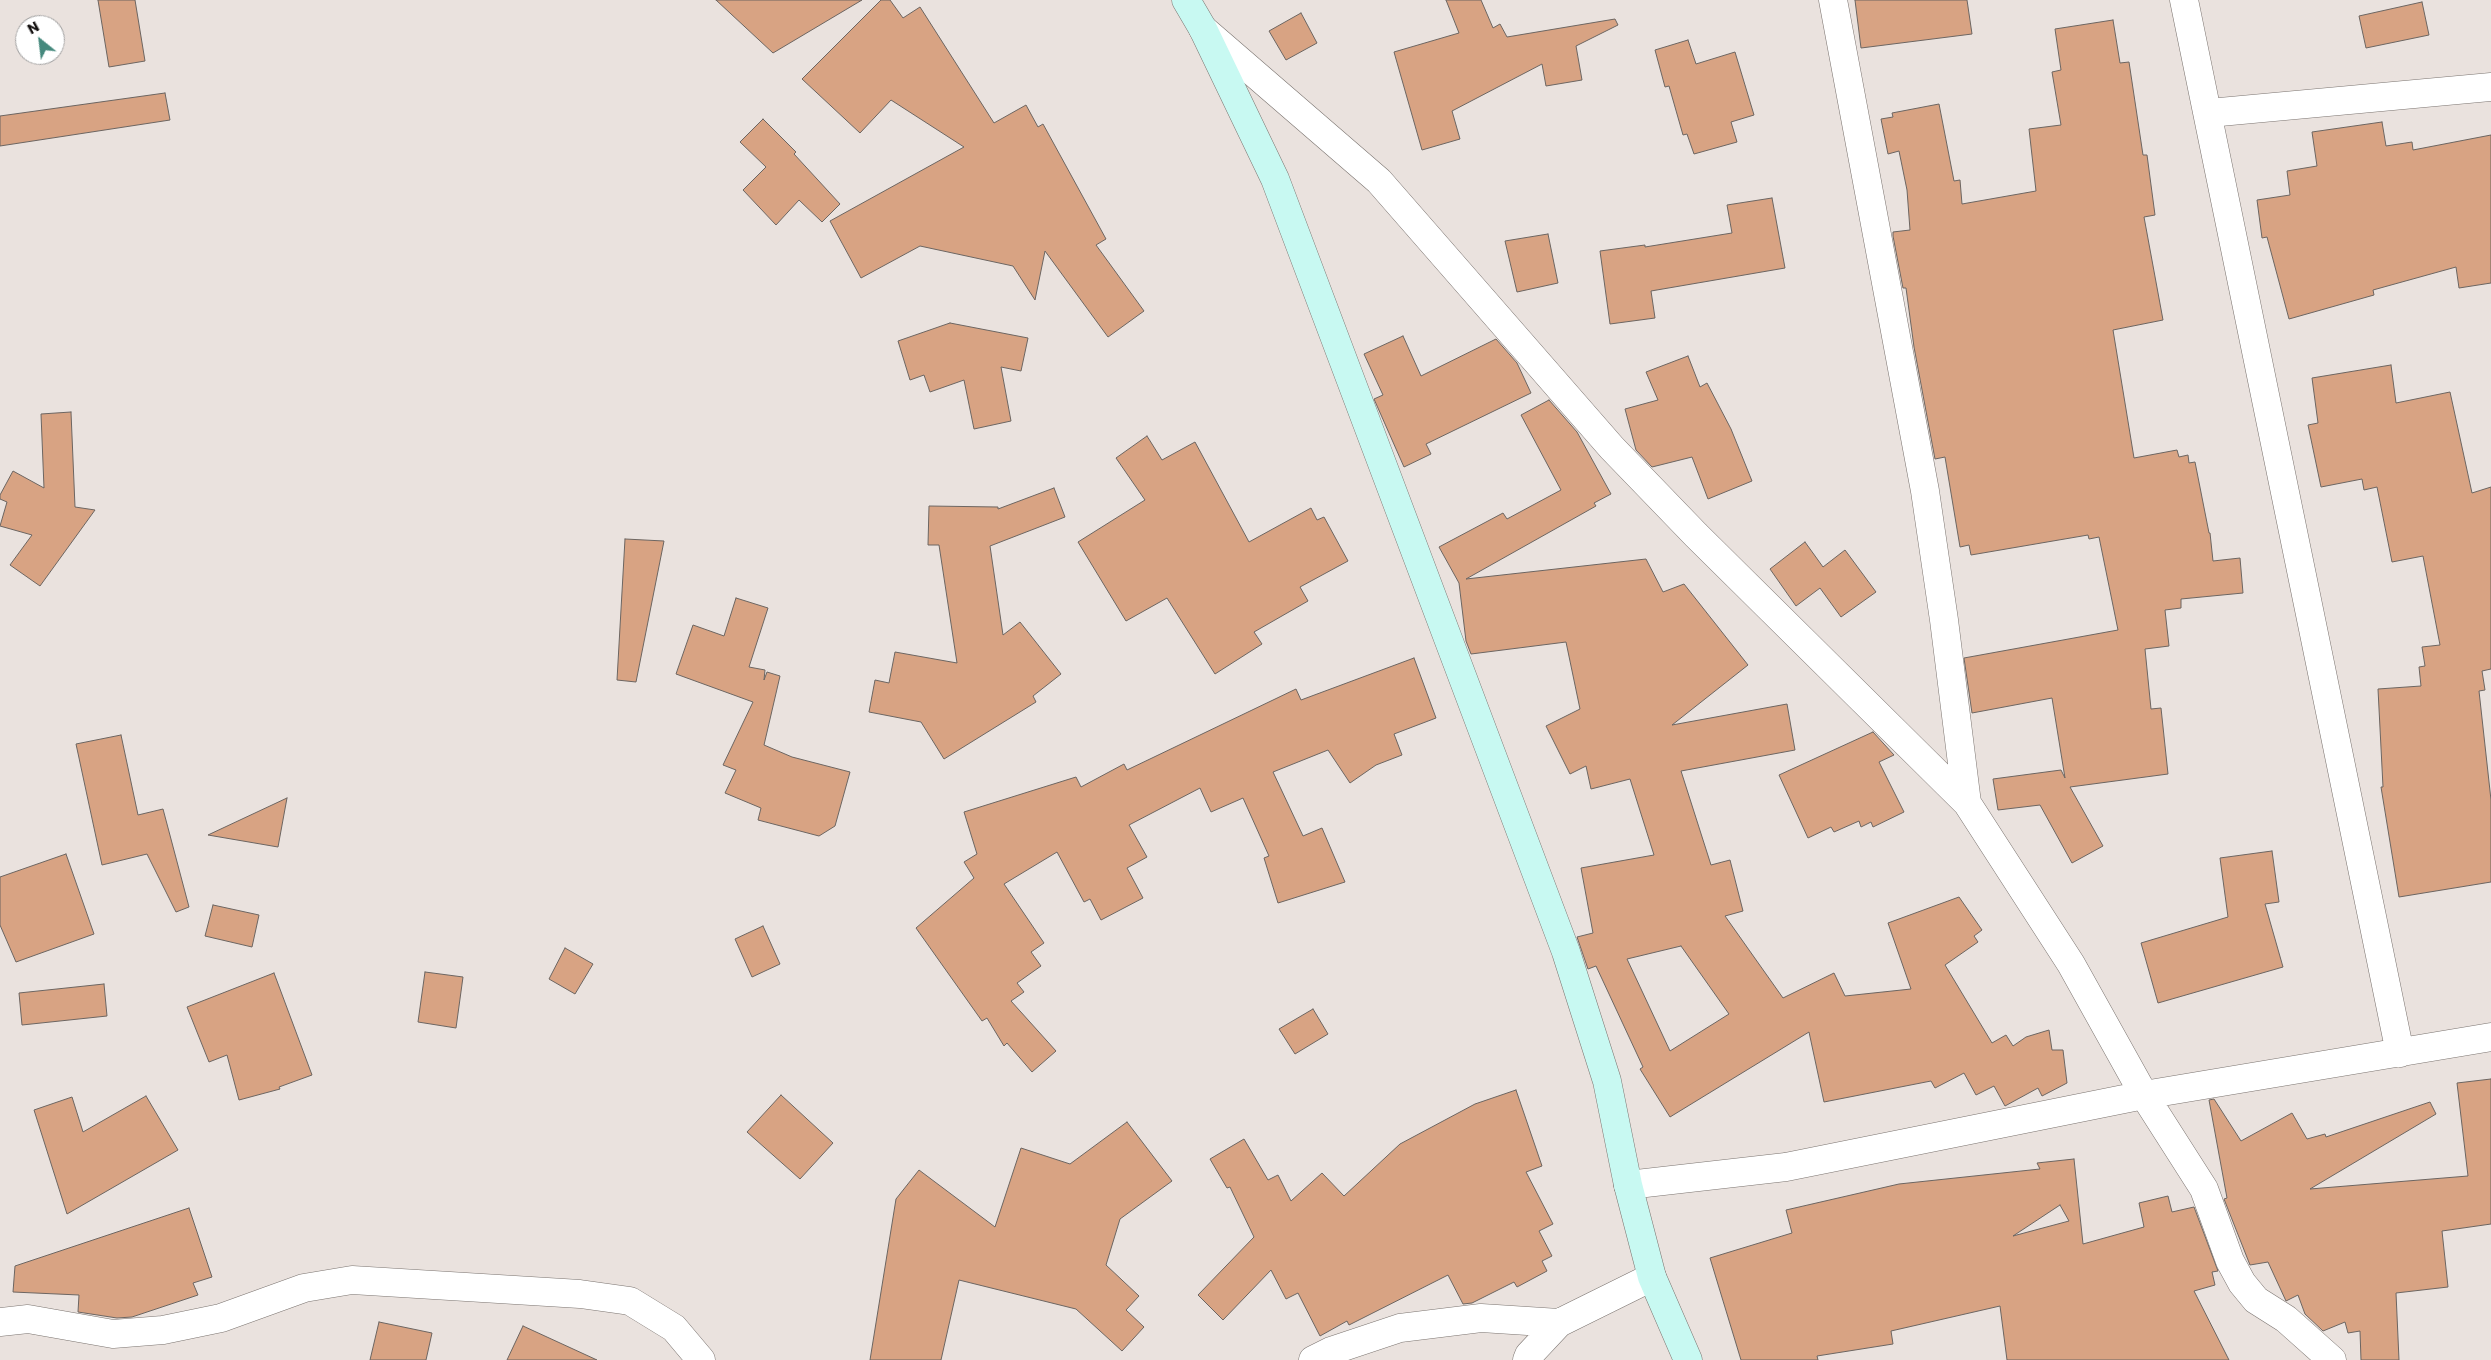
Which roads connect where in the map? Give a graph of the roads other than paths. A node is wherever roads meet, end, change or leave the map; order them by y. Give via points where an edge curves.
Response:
1 (1186, 0) edge
2 (1833, 0) edge
3 (2184, 0) edge
4 (1203, 29) junction
5 (2491, 87) edge
6 (2209, 113) junction
7 (1967, 803) junction
8 (2491, 1037) edge
9 (2400, 1053) junction
10 (2144, 1095) junction
11 (1628, 1185) junction
12 (1652, 1277) junction
13 (0, 1322) edge
14 (1559, 1323) junction
15 (701, 1360) edge
16 (1313, 1360) edge
17 (1527, 1360) edge
18 (1688, 1360) edge
19 (2332, 1360) edge

1 - 4 main road
2 - 7 street via 1925,490
3 - 6 street
4 - 7 street via 1379,182 1612,448
4 - 11 main road via 1275,179 1566,952 1607,1081
5 - 6 street
6 - 9 street
7 - 10 street via 2071,964
8 - 9 street
9 - 10 street
10 - 11 street via 1786,1167
10 - 19 street via 2204,1189 2230,1261 2242,1284 2256,1300 2286,1319
11 - 12 main road
12 - 14 street
12 - 18 main road
13 - 15 street via 28,1319 113,1334 163,1330 221,1318 304,1288 352,1280 580,1294 630,1301 674,1328
14 - 16 street via 1481,1318 1400,1328
14 - 17 street

